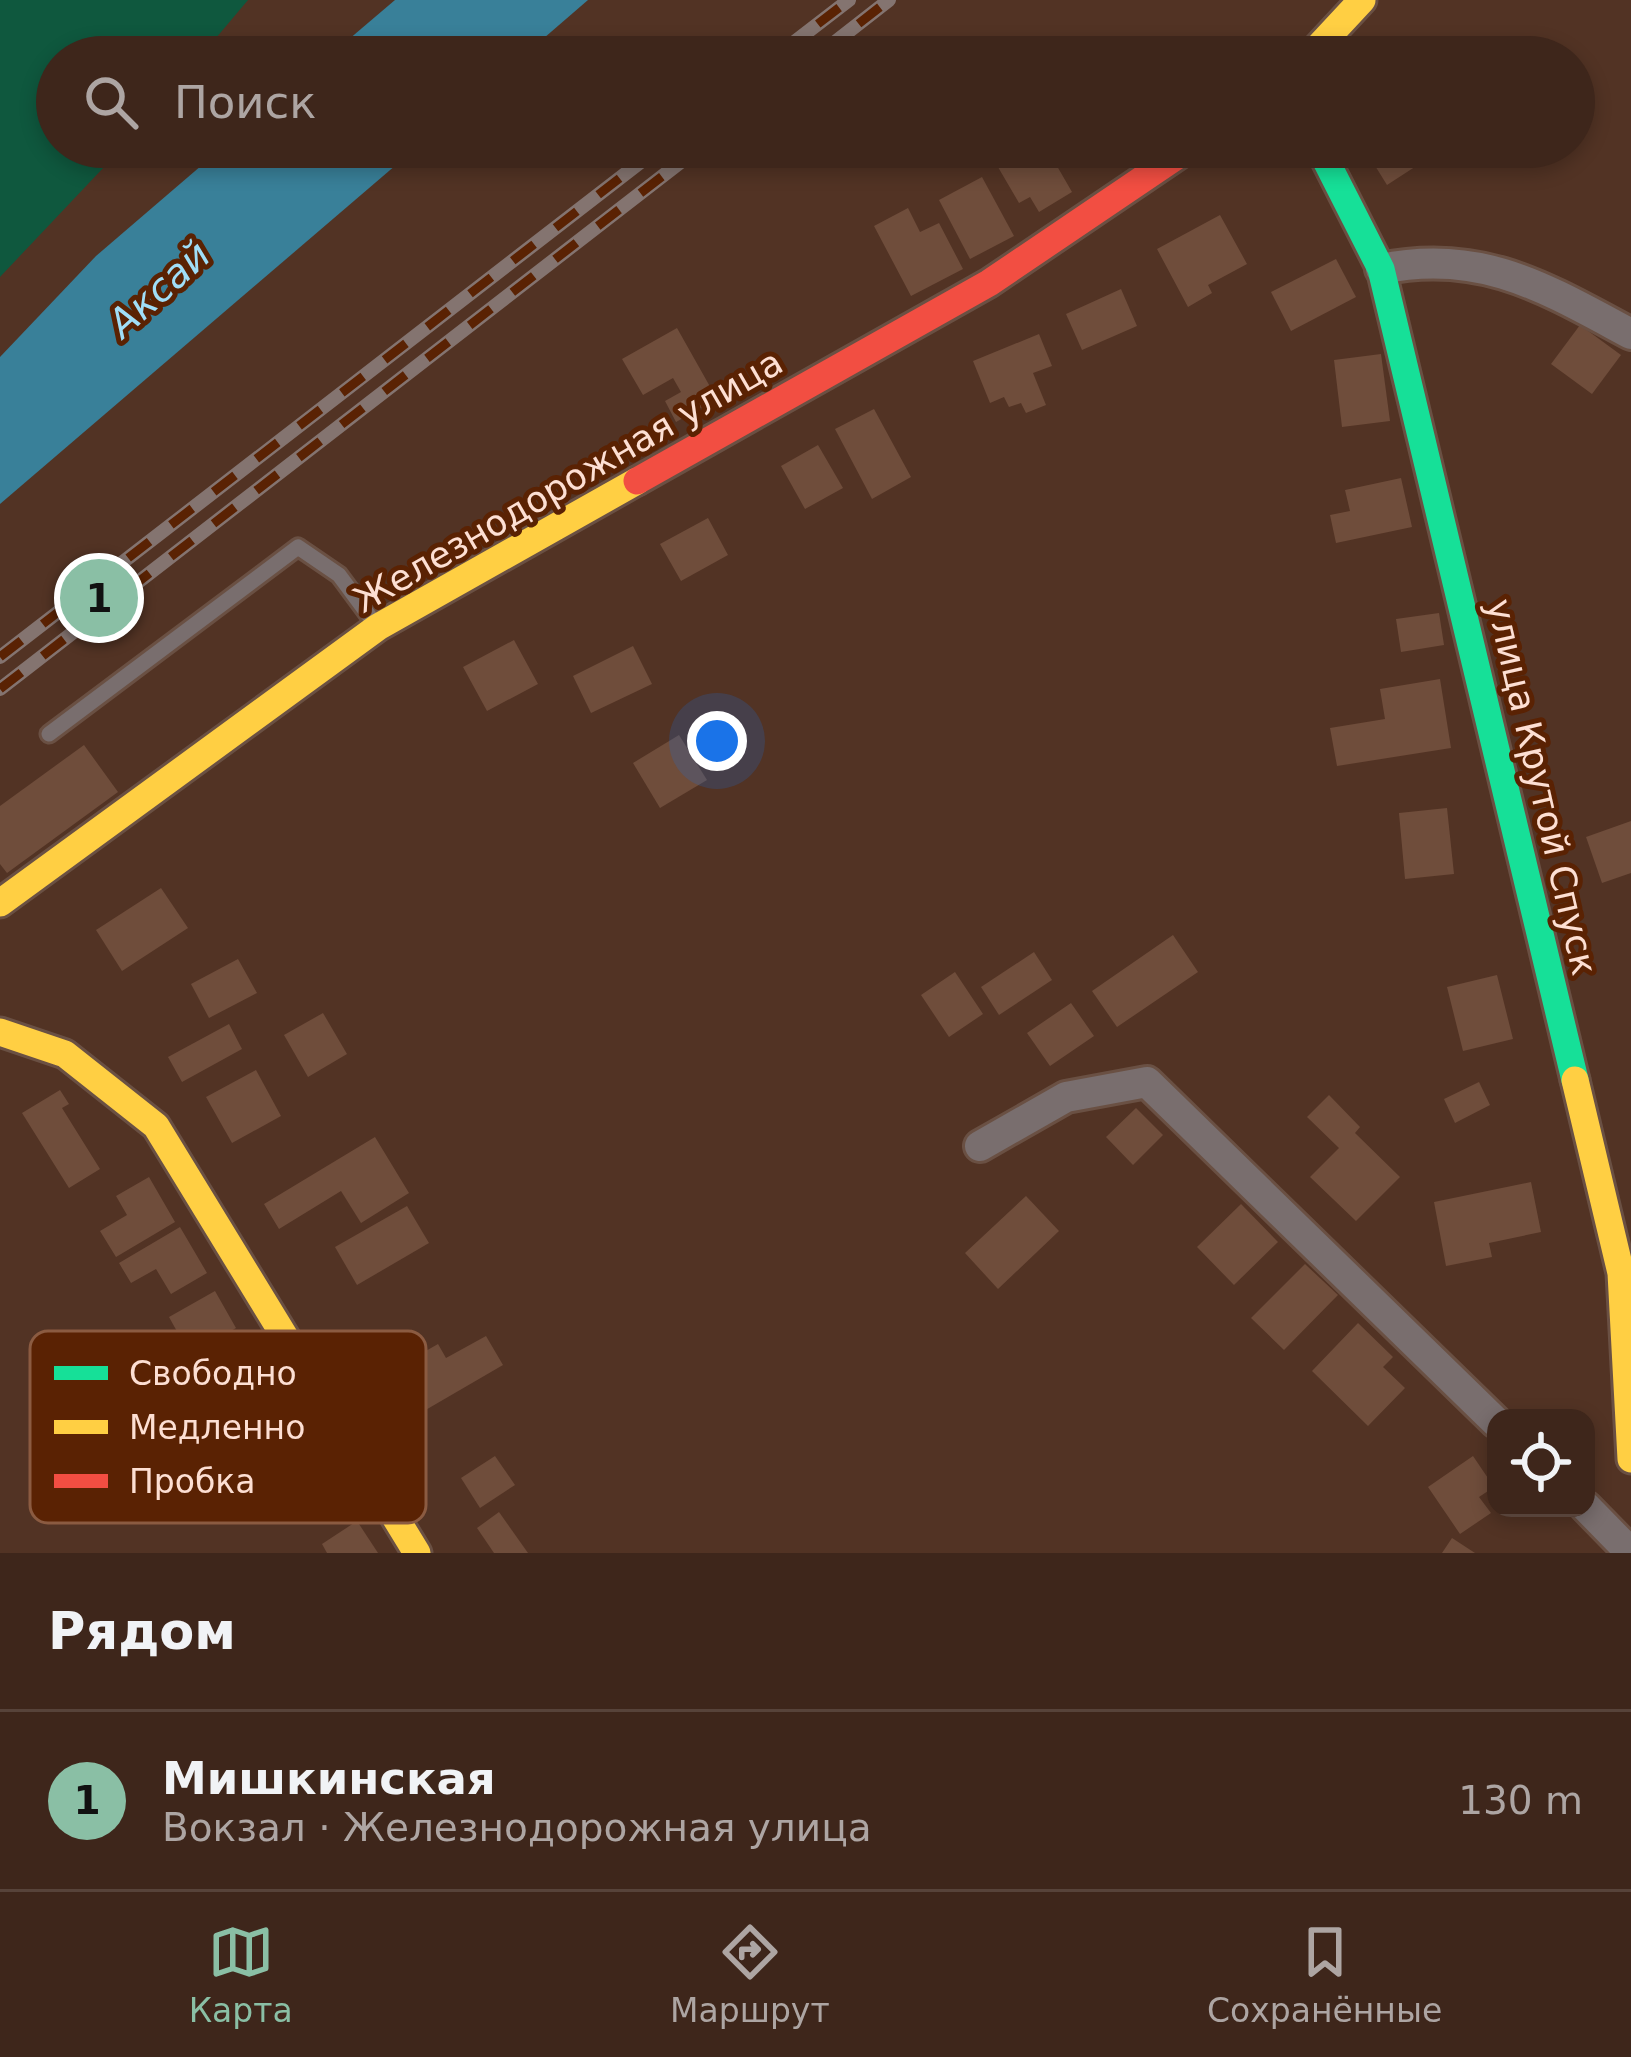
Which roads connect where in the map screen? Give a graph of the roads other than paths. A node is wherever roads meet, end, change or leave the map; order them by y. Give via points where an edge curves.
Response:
1 (1362, 0) edge
2 (1329, 36) edge
3 (1159, 168) edge
4 (1330, 168) edge
5 (1381, 269) junction
6 (1631, 334) edge
7 (378, 627) junction
8 (50, 734) dead end
9 (0, 903) edge
10 (0, 1032) edge
11 (980, 1146) dead end
12 (281, 1331) edge
13 (1487, 1413) edge
14 (1631, 1459) edge
15 (1595, 1516) edge
16 (399, 1523) edge
17 (417, 1553) edge
18 (1630, 1553) edge

1 - 2 street
3 - 7 street, Железнодорожная улица via 989,284
4 - 5 street, улица Крутой Спуск
5 - 6 street via 1478,263
5 - 14 street, улица Крутой Спуск via 1621,1273
7 - 8 lane via 339,574 298,547
7 - 9 street, Железнодорожная улица
10 - 12 street via 58,1049 156,1126
11 - 13 street via 1066,1097 1148,1082
15 - 18 street
16 - 17 street

